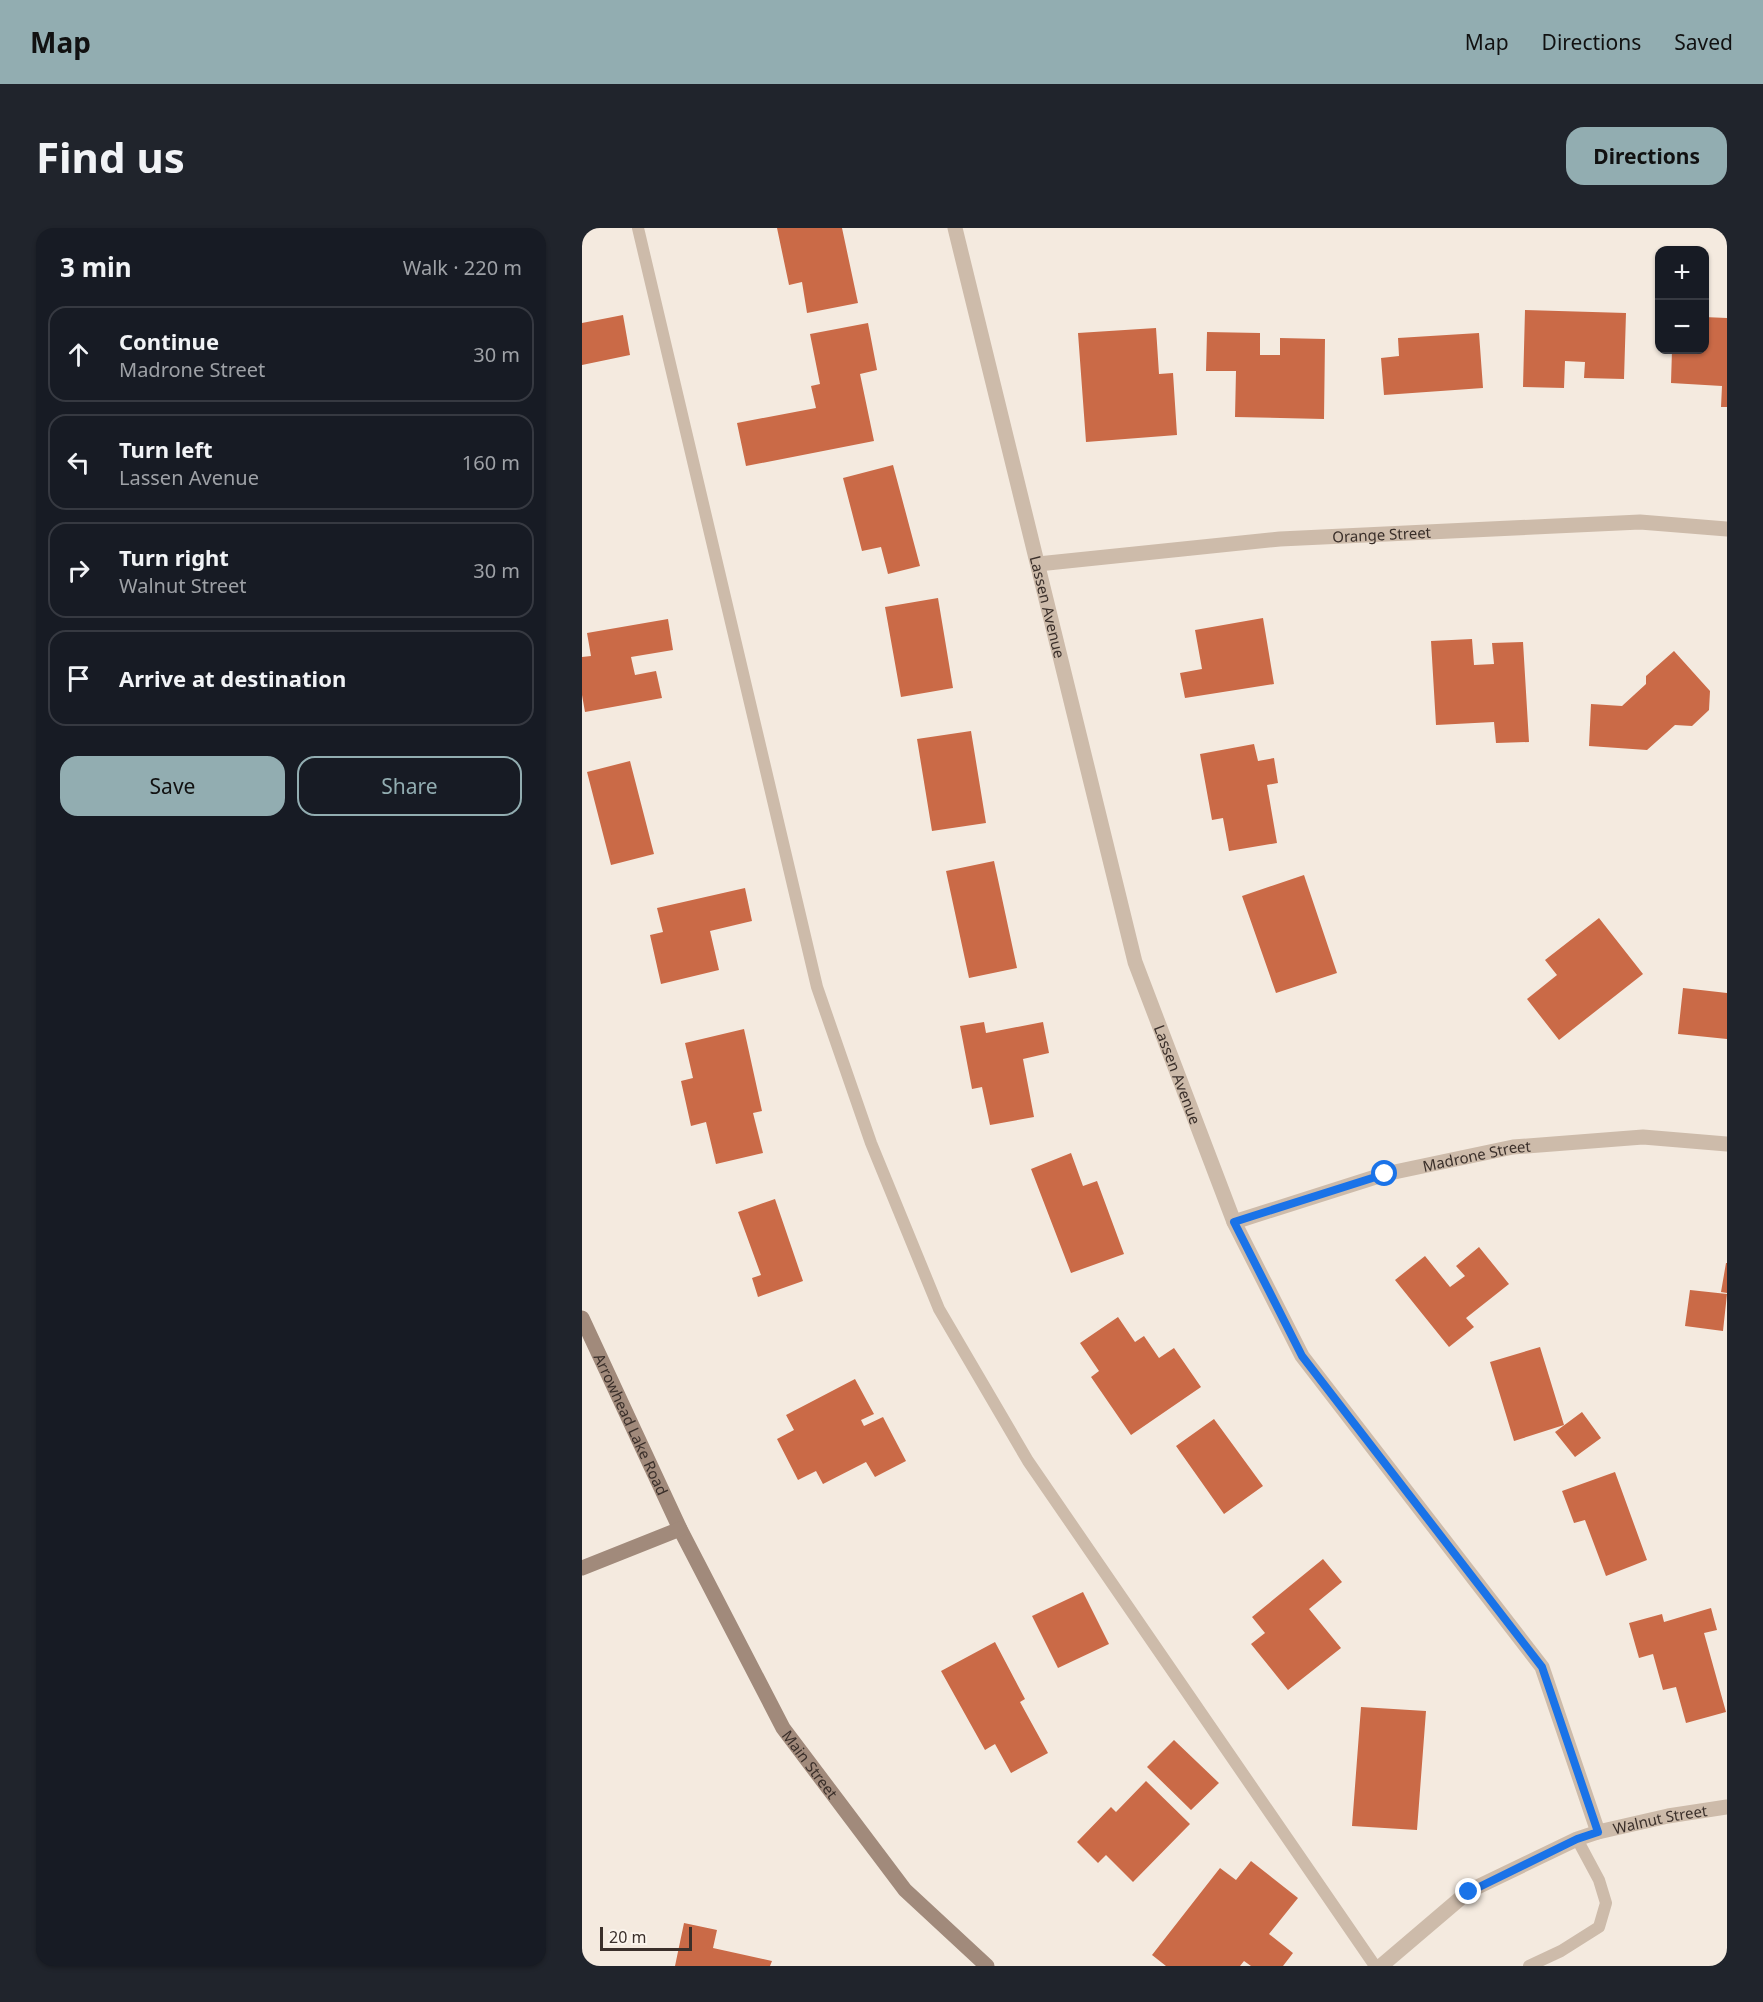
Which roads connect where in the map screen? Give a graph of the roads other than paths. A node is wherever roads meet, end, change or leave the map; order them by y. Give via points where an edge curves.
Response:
1 (638, 228) edge
2 (955, 228) edge
3 (1727, 529) edge
4 (1038, 564) junction
5 (1727, 1144) edge
6 (1234, 1222) junction
7 (582, 1318) edge
8 (680, 1529) junction
9 (582, 1568) edge
10 (1727, 1807) edge
11 (1598, 1832) junction
12 (1577, 1839) junction
13 (987, 1966) edge
14 (1376, 1966) edge
15 (1381, 1966) edge
16 (1529, 1966) edge

1 - 14 lane via 817,987 871,1143 939,1309 1028,1461
2 - 4 street, Lassen Avenue
3 - 4 street, Orange Street via 1640,522 1292,539
4 - 6 street, Lassen Avenue via 1135,962
5 - 6 street, Madrone Street via 1643,1137 1512,1147 1385,1174
6 - 11 street, Lassen Avenue via 1302,1356 1542,1667
7 - 8 main road, Arrowhead Lake Road
8 - 9 main road
8 - 13 main road, Main Street via 783,1728 906,1890
10 - 11 street, Walnut Street
11 - 12 street, Walnut Street
12 - 15 street, Walnut Street via 1469,1892
12 - 16 lane via 1599,1880 1606,1903 1599,1927

